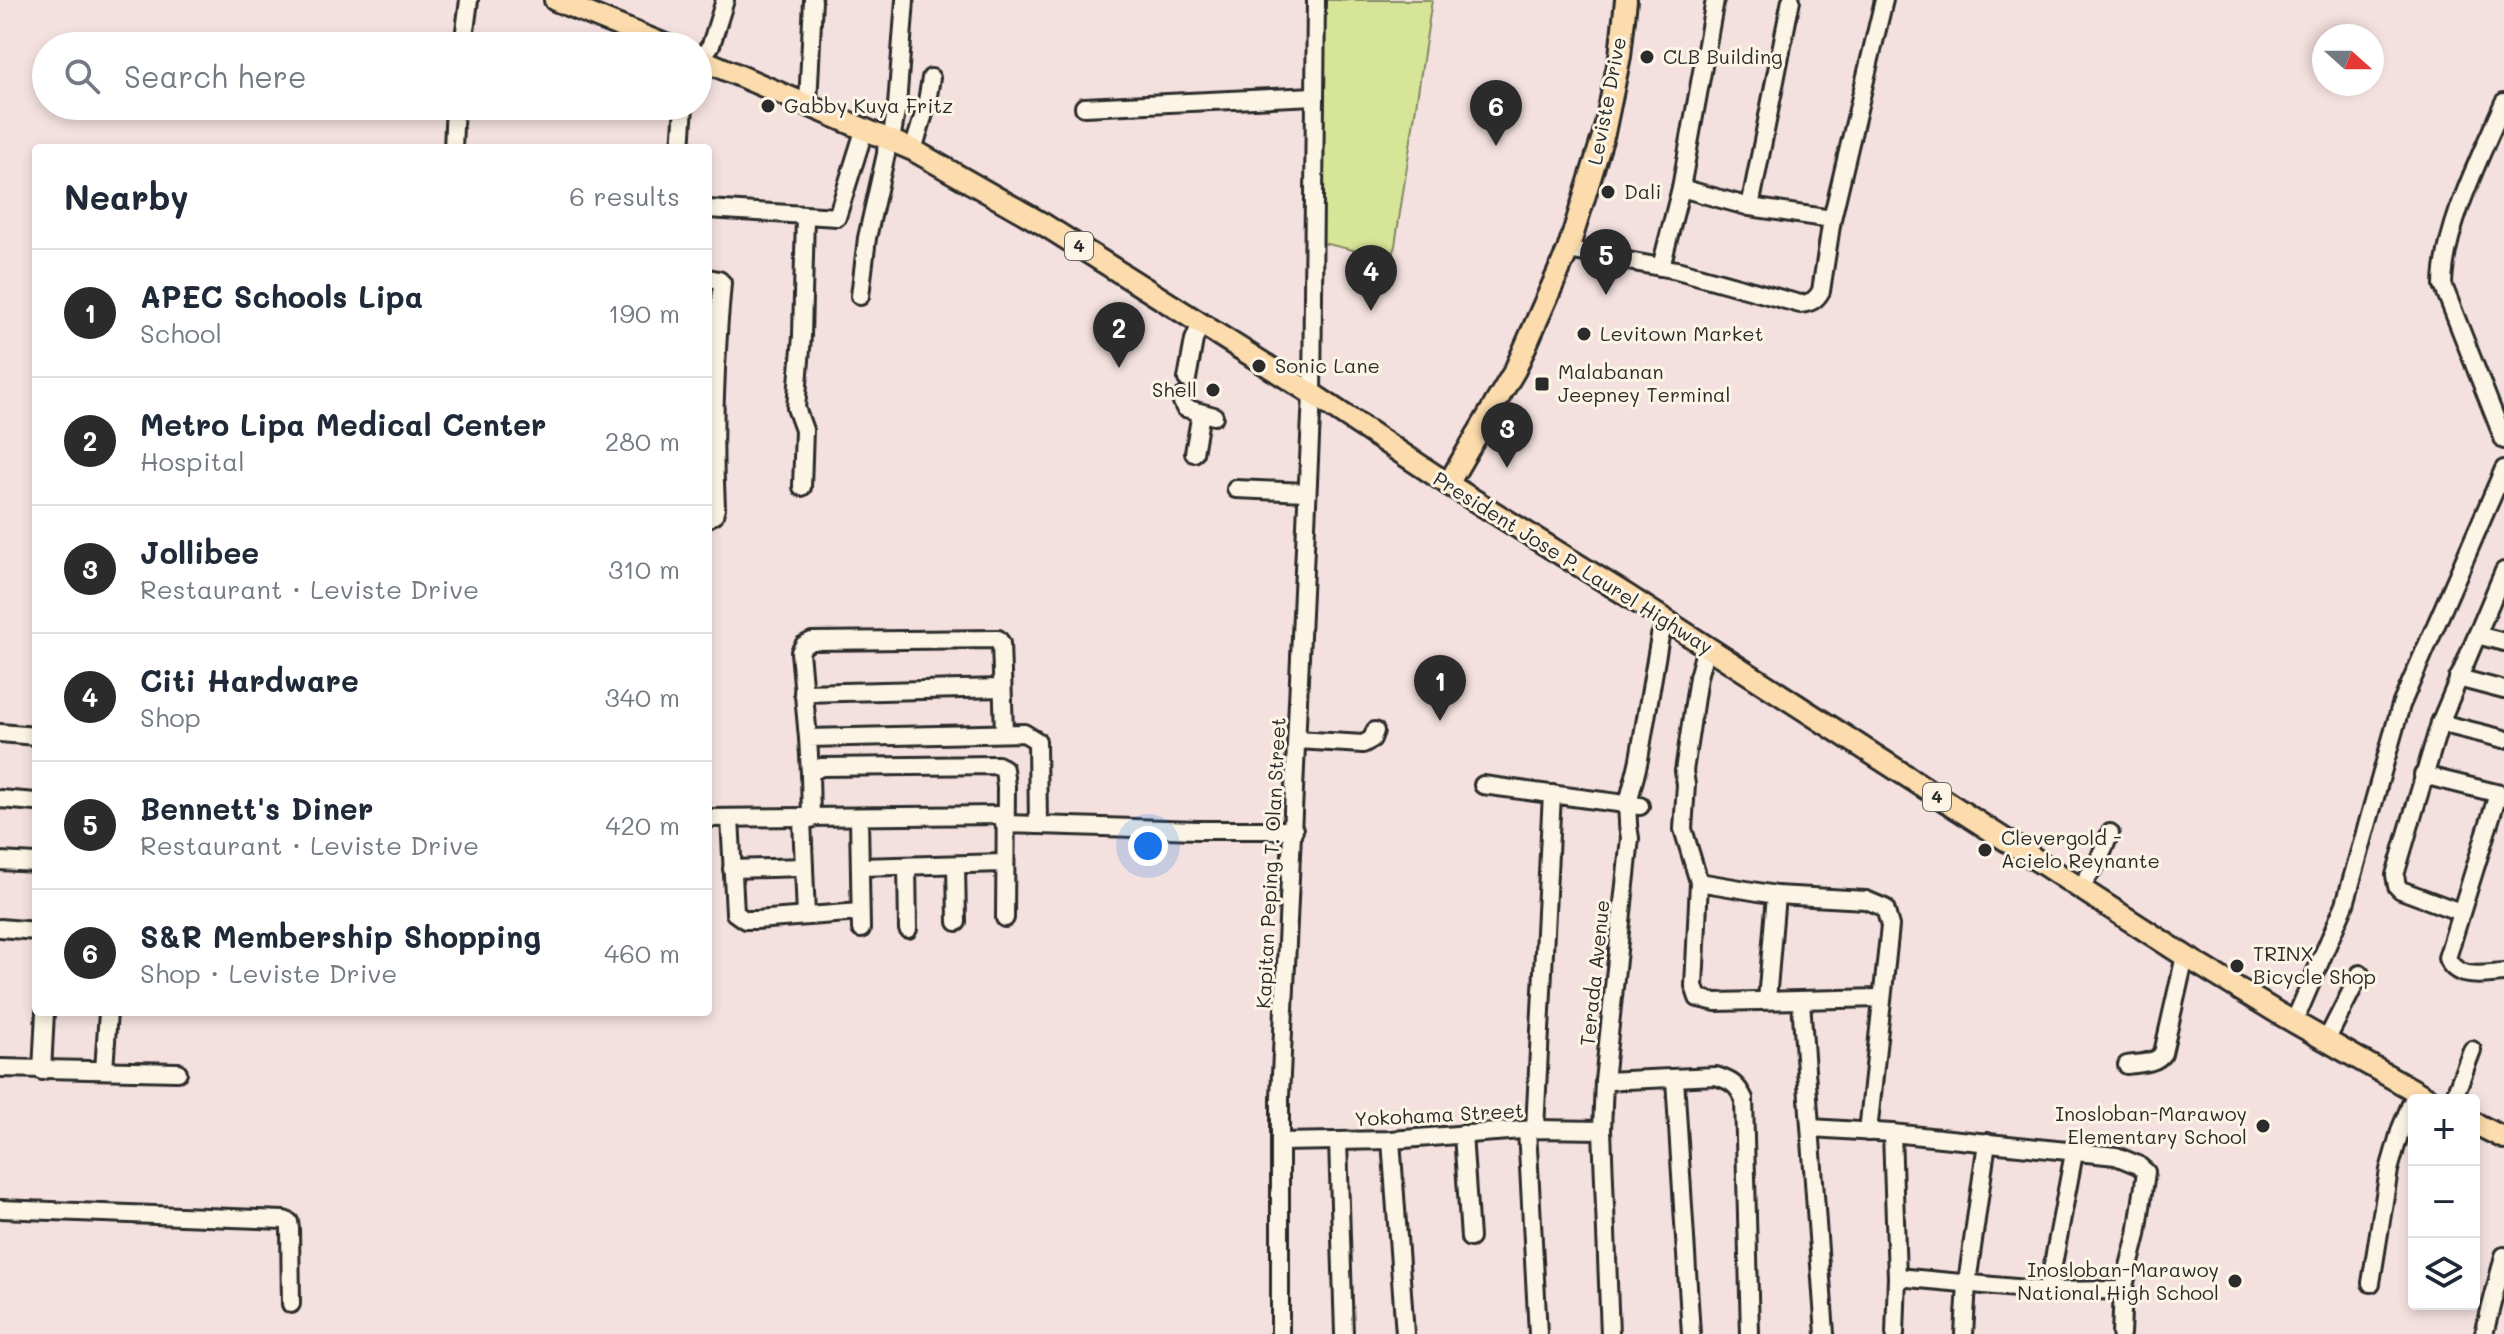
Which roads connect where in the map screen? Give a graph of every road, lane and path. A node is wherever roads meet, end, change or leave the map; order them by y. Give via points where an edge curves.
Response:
1 (469, 0) edge
2 (555, 0) edge
3 (725, 0) edge
4 (813, 0) edge
5 (905, 0) edge
6 (1316, 0) edge
7 (1626, 0) edge
8 (1715, 0) edge
9 (1791, 0) edge
10 (1884, 0) edge
11 (1623, 21) junction
12 (465, 32) edge
13 (634, 32) edge
14 (712, 42) edge
15 (712, 66) edge
16 (931, 78) dead end
17 (1315, 96) junction
18 (2504, 102) edge
19 (808, 104) junction
20 (1084, 107) dead end
21 (454, 120) edge
22 (683, 120) edge
23 (865, 128) junction
24 (889, 139) junction
25 (453, 144) edge
26 (681, 144) edge
27 (913, 150) junction
28 (1681, 188) junction
29 (1750, 207) junction
30 (712, 209) edge
31 (805, 216) junction
32 (1832, 219) junction
33 (1568, 250) junction
34 (1661, 267) junction
35 (712, 279) edge
36 (860, 296) dead end
37 (1201, 323) junction
38 (712, 358) edge
39 (1187, 379) dead end
40 (1312, 394) junction
41 (1183, 397) dead end
42 (712, 411) edge
43 (2504, 440) edge
44 (1194, 453) dead end
45 (2504, 469) edge
46 (1442, 481) junction
47 (802, 487) dead end
48 (1236, 489) dead end
49 (1306, 492) junction
50 (712, 516) edge
51 (2504, 571) edge
52 (2500, 591) edge
53 (1668, 622) junction
54 (2477, 635) junction
55 (2504, 642) edge
56 (1709, 649) junction
57 (2458, 678) junction
58 (1002, 688) junction
59 (2504, 690) edge
60 (803, 693) junction
61 (2440, 723) junction
62 (1375, 731) dead end
63 (1004, 732) junction
64 (0, 733) edge
65 (32, 736) edge
66 (808, 738) junction
67 (2504, 739) edge
68 (1297, 740) junction
69 (810, 773) junction
70 (2423, 775) junction
71 (1483, 785) dead end
72 (1552, 794) junction
73 (2501, 795) edge
74 (0, 799) edge
75 (32, 802) edge
76 (1634, 805) junction
77 (712, 818) edge
78 (730, 818) junction
79 (859, 818) junction
80 (806, 819) junction
81 (1004, 820) junction
82 (1038, 825) junction
83 (1294, 830) junction
84 (2110, 833) dead end
85 (0, 861) edge
86 (32, 863) edge
87 (1004, 863) junction
88 (956, 865) junction
89 (907, 866) junction
90 (804, 867) junction
91 (860, 867) junction
92 (732, 869) junction
93 (1699, 882) junction
94 (2079, 889) junction
95 (1776, 895) junction
96 (2460, 912) junction
97 (806, 916) junction
98 (1005, 918) dead end
99 (957, 922) dead end
100 (0, 928) edge
101 (908, 929) dead end
102 (32, 931) edge
103 (2185, 956) junction
104 (2504, 973) edge
105 (2360, 974) dead end
106 (1880, 998) junction
107 (1767, 1000) junction
108 (1801, 1001) junction
109 (45, 1016) edge
110 (108, 1016) edge
111 (2294, 1022) junction
112 (2326, 1041) junction
113 (2472, 1050) dead end
114 (2127, 1065) dead end
115 (0, 1068) edge
116 (104, 1070) junction
117 (42, 1071) junction
118 (178, 1072) dead end
119 (1675, 1079) junction
120 (1604, 1081) junction
121 (2420, 1094) edge
122 (2455, 1094) edge
123 (2408, 1118) edge
124 (2480, 1126) edge
125 (1811, 1128) junction
126 (1531, 1130) junction
127 (1602, 1130) junction
128 (1868, 1132) junction
129 (1892, 1133) junction
130 (1463, 1134) junction
131 (2504, 1138) edge
132 (1391, 1140) junction
133 (1338, 1141) junction
134 (1280, 1142) junction
135 (1987, 1142) junction
136 (2074, 1153) junction
137 (0, 1209) edge
138 (1470, 1238) dead end
139 (2504, 1256) edge
140 (1897, 1277) junction
141 (1967, 1283) junction
142 (2371, 1283) dead end
143 (2123, 1290) junction
144 (2048, 1291) junction
145 (291, 1304) dead end
146 (1280, 1334) edge
147 (1344, 1334) edge
148 (1405, 1334) edge
149 (1538, 1334) edge
150 (1610, 1334) edge
151 (1691, 1334) edge
152 (1750, 1334) edge
153 (1825, 1334) edge
154 (1895, 1334) edge
155 (1964, 1334) edge
156 (2121, 1334) edge
157 (2484, 1334) edge

1 - 12 street
2 - 13 main road
3 - 14 street
4 - 19 street
5 - 24 street via 897,106
6 - 17 street, Kapitan Peping T. Olan Street
7 - 11 main road, Leviste Drive
8 - 28 street
9 - 29 street
10 - 32 street
11 - 33 main road, Leviste Drive via 1604,133
11 - 46 main road, Leviste Drive via 1588,166 1545,290 1501,381
15 - 19 main road, President Jose P. Laurel Highway / 4
16 - 27 street
17 - 20 street
17 - 40 street, Kapitan Peping T. Olan Street
18 - 43 street via 2443,259 2443,285
19 - 23 main road, President Jose P. Laurel Highway / 4
21 - 25 street
22 - 26 street
23 - 24 main road, President Jose P. Laurel Highway / 4
23 - 31 street via 837,217
24 - 27 main road, President Jose P. Laurel Highway / 4
24 - 36 street
27 - 37 main road, President Jose P. Laurel Highway / 4
28 - 29 street
28 - 34 street
29 - 32 street
30 - 31 street
31 - 47 street via 796,408 804,430
32 - 34 street via 1821,291 1809,303
33 - 34 street
33 - 46 main road, Leviste Drive via 1515,370
35 - 38 street via 722,283
37 - 39 street
37 - 40 main road, President Jose P. Laurel Highway / 4
40 - 46 main road, President Jose P. Laurel Highway / 4
40 - 49 street, Kapitan Peping T. Olan Street
41 - 44 street via 1185,408 1208,414
42 - 50 street
45 - 111 street via 2401,705 2345,904
46 - 53 main road, President Jose P. Laurel Highway / 4
48 - 49 street
49 - 68 street, Kapitan Peping T. Olan Street
51 - 52 street
52 - 54 street
53 - 56 main road, President Jose P. Laurel Highway / 4
53 - 76 street, Terada Avenue via 1660,636 1637,766 1642,784
54 - 55 street
54 - 57 street
56 - 93 street via 1683,829
56 - 94 main road, President Jose P. Laurel Highway / 4
57 - 59 street
57 - 61 street
58 - 60 street
58 - 60 street via 998,639 827,640 812,641 800,652
58 - 63 street
60 - 66 street
61 - 67 street
61 - 70 street
62 - 68 street via 1363,744
63 - 66 street
63 - 82 street via 1024,733 1037,741
64 - 65 street
66 - 69 street
68 - 83 street, Kapitan Peping T. Olan Street
69 - 80 street
69 - 81 street via 821,767 998,765 1004,769
70 - 73 street
70 - 96 street via 2395,881 2405,892
71 - 72 street
72 - 76 street
72 - 126 street
73 - 96 street
74 - 75 street
76 - 120 street, Terada Avenue via 1627,823 1630,838
77 - 78 street
78 - 80 street
78 - 92 street
79 - 80 street
79 - 81 street
79 - 91 street
80 - 90 street
81 - 82 street
81 - 87 street
82 - 83 street
83 - 134 street, Kapitan Peping T. Olan Street
84 - 94 street
85 - 86 street
87 - 88 street
87 - 98 street
88 - 89 street
88 - 99 street
89 - 91 street
89 - 101 street
90 - 92 street
90 - 97 street
91 - 97 street via 860,921
92 - 97 street via 735,913 745,920
93 - 95 street
93 - 107 street via 1694,986 1698,998
94 - 103 main road, President Jose P. Laurel Highway / 4
95 - 106 street via 1866,900 1885,908 1890,926
95 - 107 street
96 - 104 street via 2448,949 2450,965 2466,974
100 - 102 street
103 - 111 main road, President Jose P. Laurel Highway / 4
103 - 114 street via 2163,1053 2150,1062
105 - 112 street
106 - 108 street
106 - 128 street
107 - 108 street
108 - 125 street
109 - 117 street
110 - 116 street
111 - 112 main road, President Jose P. Laurel Highway / 4
112 - 121 main road, President Jose P. Laurel Highway / 4
113 - 122 street
115 - 117 street
116 - 117 street
116 - 118 street
119 - 120 street
119 - 151 street
119 - 152 street via 1716,1076 1731,1081 1744,1099
120 - 127 street, Terada Avenue
123 - 142 street via 2389,1170
124 - 131 main road
125 - 128 street
125 - 153 street
126 - 127 street, Yokohama Street
126 - 130 street, Yokohama Street
126 - 149 street
127 - 150 street, Terada Avenue
128 - 129 street
129 - 135 street
129 - 140 street
130 - 132 street, Yokohama Street
130 - 138 street
132 - 133 street, Yokohama Street
132 - 148 street
133 - 134 street, Yokohama Street
133 - 147 street
134 - 146 street, Kapitan Peping T. Olan Street
135 - 136 street
135 - 141 street
136 - 143 street via 2116,1156 2146,1172
136 - 144 street
137 - 145 street via 284,1220 290,1229
139 - 157 street
140 - 141 street
140 - 154 street
141 - 144 street
141 - 155 street
143 - 144 street
143 - 156 street

